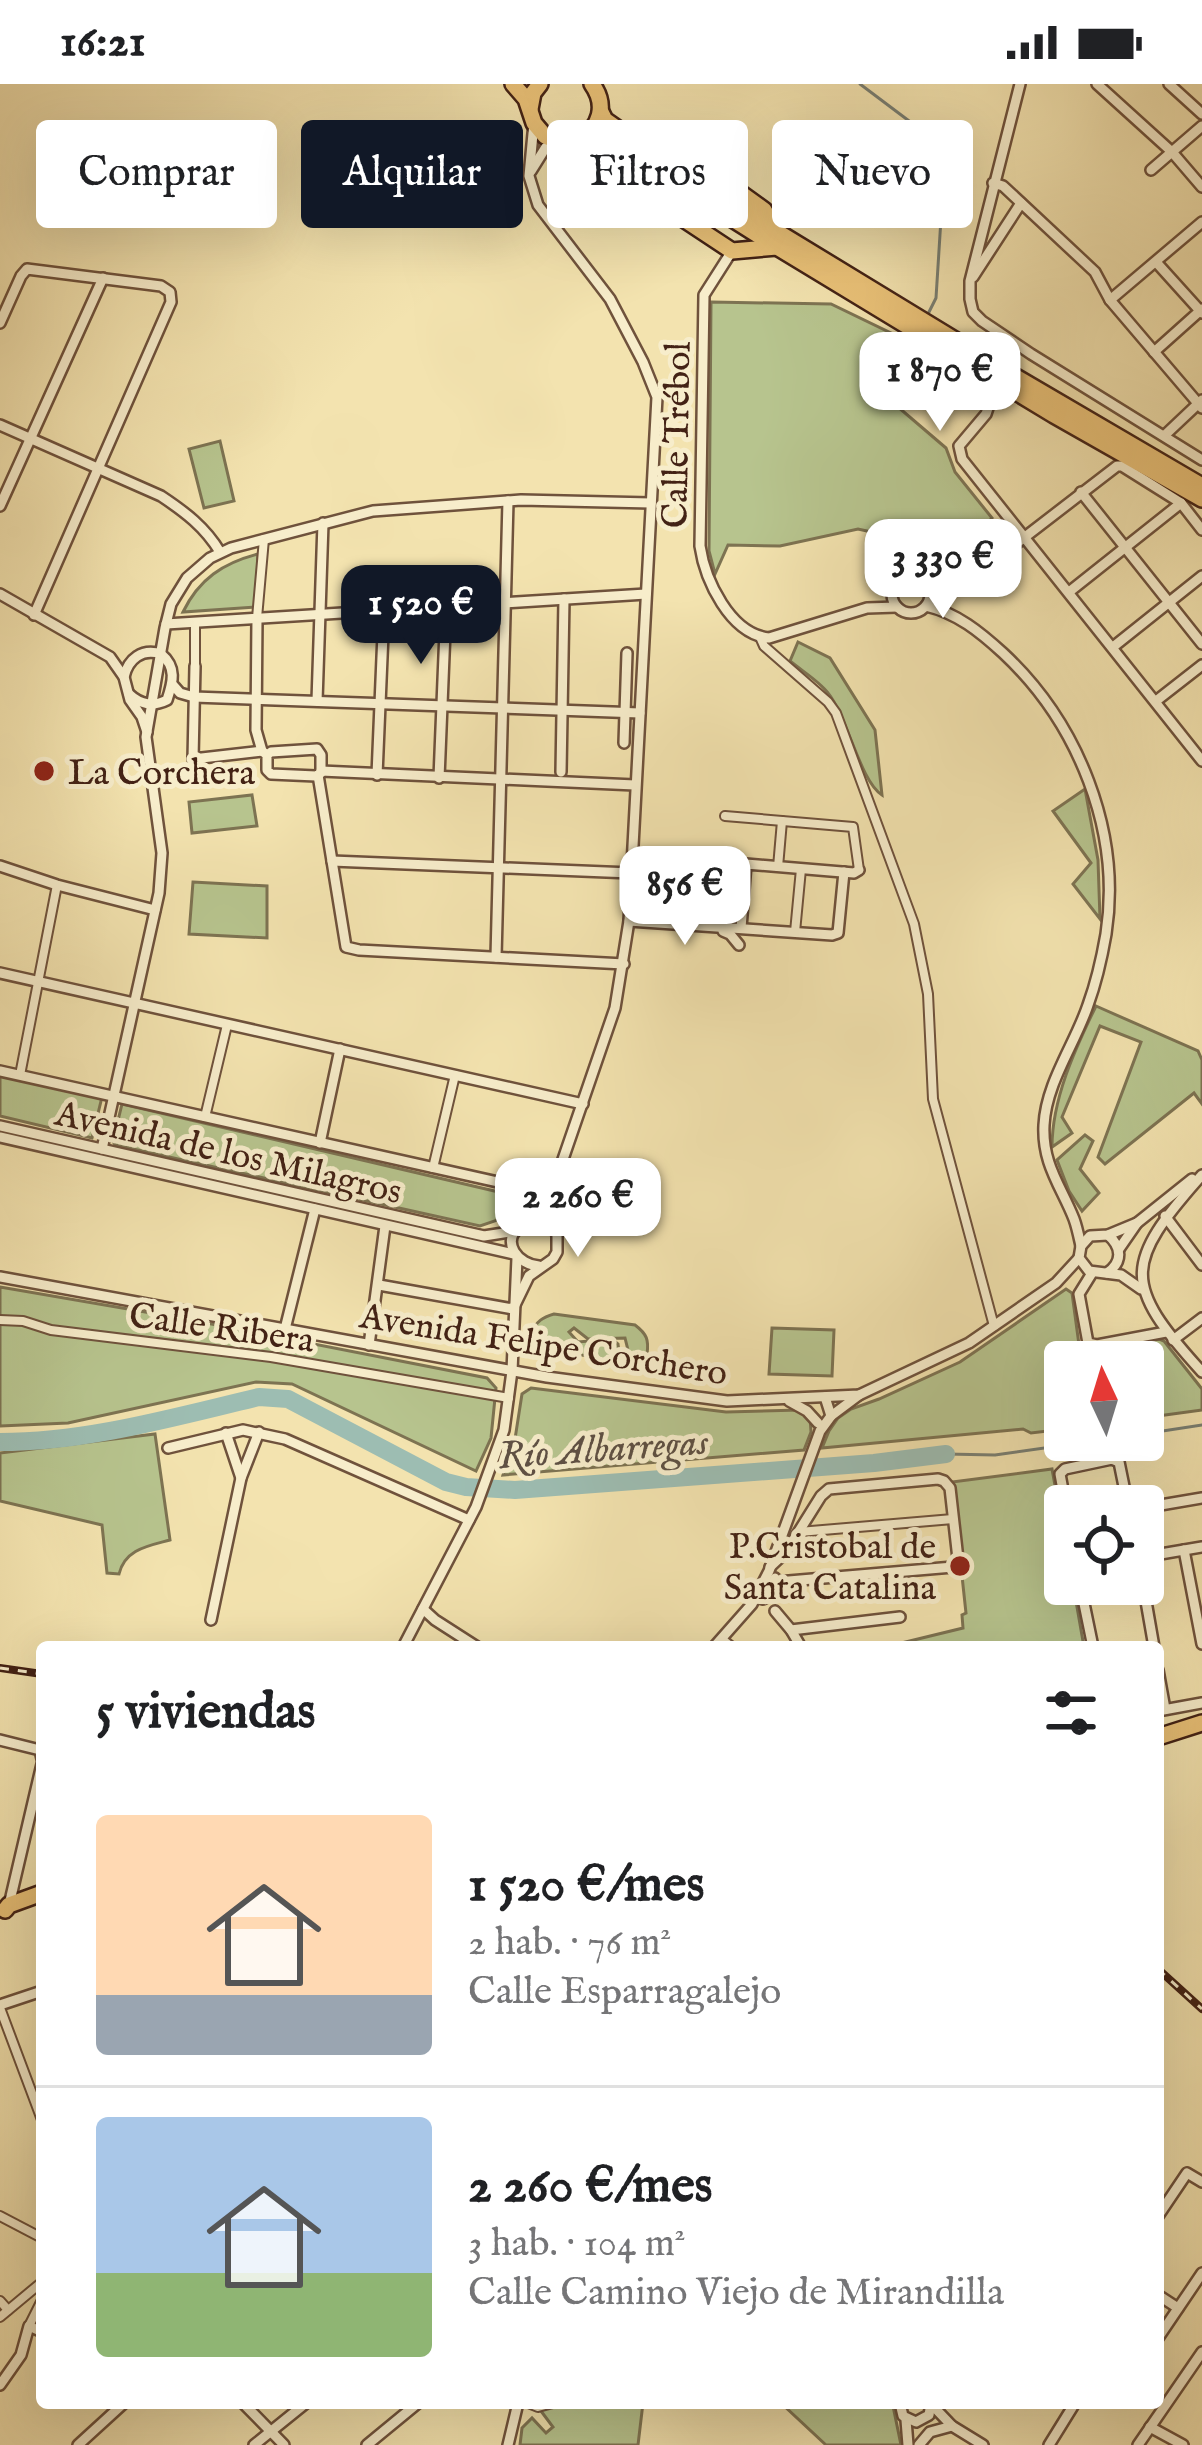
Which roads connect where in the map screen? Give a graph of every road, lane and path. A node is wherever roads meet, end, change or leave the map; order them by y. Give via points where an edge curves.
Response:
1 (513, 84) edge
2 (539, 84) edge
3 (1020, 84) edge
4 (1097, 84) edge
5 (1169, 84) edge
6 (595, 87) edge
7 (601, 112) junction
8 (1202, 114) edge
9 (532, 116) junction
10 (598, 120) edge
11 (605, 120) edge
12 (1202, 126) edge
13 (547, 137) edge
14 (547, 147) edge
15 (1172, 152) junction
16 (1151, 170) dead end
17 (529, 176) junction
18 (993, 183) junction
19 (1202, 188) edge
20 (1021, 203) junction
21 (748, 221) edge
22 (1202, 223) edge
23 (697, 228) edge
24 (748, 228) edge
25 (753, 232) junction
26 (776, 239) junction
27 (732, 251) junction
28 (1156, 262) junction
29 (103, 278) junction
30 (970, 281) junction
31 (1110, 300) junction
32 (1201, 311) edge
33 (0, 323) edge
34 (918, 326) junction
35 (1154, 352) junction
36 (1031, 355) junction
37 (1045, 363) junction
38 (1009, 373) junction
39 (1040, 392) junction
40 (1201, 404) edge
41 (0, 425) edge
42 (1165, 435) junction
43 (31, 438) junction
44 (1202, 460) edge
45 (97, 468) junction
46 (1202, 486) edge
47 (1081, 492) junction
48 (1202, 499) edge
49 (508, 501) junction
50 (651, 503) junction
51 (1181, 503) junction
52 (0, 506) edge
53 (323, 524) junction
54 (1202, 530) edge
55 (1025, 537) junction
56 (264, 539) junction
57 (1126, 547) junction
58 (220, 552) junction
59 (1202, 576) edge
60 (892, 592) junction
61 (1069, 592) junction
62 (0, 594) edge
63 (646, 594) junction
64 (928, 594) junction
65 (564, 599) junction
66 (1169, 602) junction
67 (506, 603) junction
68 (897, 607) junction
69 (867, 608) junction
70 (384, 610) junction
71 (320, 614) junction
72 (34, 615) junction
73 (257, 618) junction
74 (195, 622) junction
75 (166, 624) junction
76 (445, 631) dead end
77 (760, 638) junction
78 (1202, 644) edge
79 (1113, 646) junction
80 (160, 653) junction
81 (627, 653) dead end
82 (136, 656) junction
83 (110, 657) junction
84 (1202, 665) edge
85 (195, 666) joint
86 (124, 676) junction
87 (176, 688) junction
88 (129, 694) junction
89 (194, 697) junction
90 (256, 699) junction
91 (317, 701) junction
92 (1156, 701) junction
93 (380, 704) junction
94 (152, 706) junction
95 (441, 706) junction
96 (503, 708) junction
97 (562, 710) junction
98 (625, 713) junction
99 (640, 713) junction
100 (147, 732) junction
101 (624, 742) dead end
102 (264, 753) junction
103 (1202, 760) edge
104 (561, 772) dead end
105 (320, 773) junction
106 (377, 775) junction
107 (439, 778) junction
108 (501, 780) junction
109 (635, 785) junction
110 (725, 816) dead end
111 (782, 821) junction
112 (332, 861) junction
113 (721, 861) dead end
114 (746, 864) junction
115 (0, 866) edge
116 (778, 867) junction
117 (499, 868) junction
118 (801, 869) junction
119 (859, 870) joint
120 (844, 872) junction
121 (631, 873) junction
122 (57, 885) junction
123 (155, 910) junction
124 (629, 921) junction
125 (712, 927) junction
126 (741, 928) junction
127 (795, 932) junction
128 (739, 945) dead end
129 (496, 957) junction
130 (623, 964) junction
131 (0, 973) edge
132 (40, 981) junction
133 (134, 1005) junction
134 (227, 1025) junction
135 (340, 1049) junction
136 (0, 1071) edge
137 (20, 1075) junction
138 (455, 1075) junction
139 (115, 1094) junction
140 (583, 1104) junction
141 (205, 1117) junction
142 (0, 1126) edge
143 (0, 1137) edge
144 (320, 1143) junction
145 (102, 1149) junction
146 (433, 1168) junction
147 (560, 1168) junction
148 (1202, 1173) edge
149 (547, 1192) junction
150 (315, 1209) junction
151 (1165, 1216) junction
152 (1074, 1219) junction
153 (532, 1220) junction
154 (1137, 1223) junction
155 (386, 1226) junction
156 (554, 1229) junction
157 (516, 1231) junction
158 (1102, 1235) junction
159 (1202, 1244) edge
160 (1080, 1252) junction
161 (1192, 1252) junction
162 (1119, 1254) junction
163 (516, 1256) junction
164 (1202, 1265) edge
165 (539, 1267) junction
166 (1094, 1272) junction
167 (0, 1277) edge
168 (1056, 1282) junction
169 (379, 1285) junction
170 (1143, 1286) junction
171 (513, 1309) junction
172 (1202, 1318) edge
173 (0, 1320) edge
174 (994, 1326) junction
175 (285, 1329) junction
176 (1170, 1336) junction
177 (369, 1345) junction
178 (512, 1371) junction
179 (1202, 1372) edge
180 (859, 1395) junction
181 (825, 1396) junction
182 (509, 1398) junction
183 (784, 1398) junction
184 (831, 1416) junction
185 (819, 1427) junction
186 (260, 1432) junction
187 (226, 1433) junction
188 (168, 1448) dead end
189 (241, 1478) junction
190 (1062, 1485) edge
191 (1124, 1485) edge
192 (1202, 1498) edge
193 (1164, 1504) edge
194 (953, 1519) junction
195 (469, 1520) junction
196 (800, 1532) junction
197 (1202, 1547) edge
198 (1184, 1550) junction
199 (1164, 1553) edge
200 (770, 1569) junction
201 (777, 1582) junction
202 (756, 1597) junction
203 (770, 1597) junction
204 (1084, 1605) edge
205 (1147, 1605) edge
206 (424, 1609) junction
207 (775, 1611) junction
208 (900, 1618) dead end
209 (211, 1620) dead end
210 (791, 1630) junction
211 (406, 1641) edge
212 (468, 1641) edge
213 (720, 1641) edge
214 (797, 1641) edge
215 (1092, 1641) edge
216 (1153, 1641) edge
217 (1202, 1644) edge
218 (1202, 1703) edge
219 (1164, 1709) edge
220 (1202, 1723) edge
221 (1164, 1735) edge
222 (0, 1740) edge
223 (36, 1749) edge
224 (36, 1784) edge
225 (36, 1896) edge
226 (3, 1910) edge
227 (36, 1993) edge
228 (0, 2007) edge
229 (36, 2104) edge
230 (1202, 2182) edge
231 (1164, 2207) edge
232 (0, 2216) edge
233 (36, 2235) edge
234 (1202, 2273) edge
235 (36, 2287) edge
236 (1164, 2299) edge
237 (0, 2301) edge
238 (1178, 2308) junction
239 (36, 2312) edge
240 (4, 2313) edge
241 (29, 2326) junction
242 (36, 2329) edge
243 (1164, 2329) edge
244 (1202, 2352) edge
245 (0, 2385) edge
246 (1164, 2407) edge
247 (112, 2409) edge
248 (249, 2409) edge
249 (299, 2409) edge
250 (402, 2409) edge
251 (411, 2409) edge
252 (516, 2409) edge
253 (901, 2409) edge
254 (931, 2409) edge
255 (937, 2409) edge
256 (1071, 2409) edge
257 (1162, 2409) edge
258 (406, 2413) junction
259 (907, 2420) junction
260 (922, 2421) junction
261 (952, 2426) junction
262 (1150, 2427) junction
263 (271, 2432) junction
264 (506, 2444) edge
265 (78, 2445) edge
266 (254, 2445) edge
267 (284, 2445) edge
268 (367, 2445) edge
269 (914, 2445) edge
270 (983, 2445) edge
271 (1049, 2445) edge
272 (1138, 2445) edge
273 (1183, 2445) edge

1 - 9 main road
2 - 9 main road
3 - 18 street
4 - 15 street
5 - 8 street
6 - 7 main road
7 - 10 main road
7 - 11 main road
9 - 13 main road
9 - 17 street
12 - 15 street
14 - 17 street
15 - 16 street
15 - 19 street
17 - 50 street via 538,205 610,299 657,397
18 - 20 street
18 - 30 street
20 - 30 street
20 - 31 street via 1095,272
21 - 26 main road
22 - 28 street
23 - 27 main road
24 - 25 main road
25 - 26 main road
25 - 27 main road
26 - 27 main road
26 - 34 main road
27 - 77 street, Calle Trébol via 704,295 700,546 718,599
28 - 31 street
28 - 32 street
29 - 33 street via 27,269
29 - 43 street
29 - 45 street via 161,286 171,302
30 - 36 street via 973,312
31 - 35 street
32 - 35 street
34 - 38 main road
34 - 48 main road
34 - 55 street via 988,390 986,414 959,452
35 - 40 street
36 - 37 street
36 - 38 street
37 - 39 street
37 - 42 street
38 - 39 main road
39 - 46 main road
40 - 42 street
41 - 43 street
42 - 44 street
43 - 45 street
43 - 52 street
45 - 58 street via 184,511
45 - 72 street
47 - 51 street via 1122,466
47 - 55 street
47 - 57 street
49 - 50 street
49 - 53 street via 373,511
49 - 67 street
50 - 63 street
51 - 54 street
51 - 57 street
53 - 56 street
53 - 71 street
55 - 61 street
55 - 64 street
56 - 58 street
56 - 73 street
57 - 61 street
57 - 66 street
58 - 75 street via 187,578
59 - 66 street
60 - 64 street via 915,575
60 - 68 street
60 - 69 street
61 - 79 street
62 - 72 street
63 - 65 street
63 - 99 street
64 - 68 street via 913,613
64 - 152 street via 1024,673 1056,714 1084,769 1104,839 1106,931 1044,1121 1047,1159
65 - 67 street
65 - 97 street
66 - 78 street
66 - 79 street
67 - 70 street
67 - 96 street
68 - 69 street
69 - 77 street
70 - 71 street
70 - 93 street
71 - 73 street
71 - 91 street
72 - 83 street
73 - 74 street
73 - 90 street
74 - 75 street
74 - 85 street
75 - 80 street
76 - 95 street
77 - 174 street via 836,713 914,925 928,994 933,1099
79 - 92 street
80 - 82 street
80 - 87 street
80 - 94 street
81 - 98 street
82 - 83 street
82 - 86 street
83 - 86 street
84 - 92 street
85 - 89 street
86 - 88 street
87 - 89 street
87 - 94 street
88 - 94 street
88 - 100 street
89 - 90 street
89 - 102 street via 193,759
90 - 91 street
90 - 102 street
91 - 93 street
92 - 103 street
93 - 95 street
93 - 106 street
94 - 100 street
95 - 96 street
95 - 107 street
96 - 97 street
96 - 108 street
97 - 98 street
97 - 104 street
98 - 99 street
98 - 101 street
99 - 109 street
100 - 123 street via 162,853
102 - 105 street via 277,777
102 - 105 street via 313,748
105 - 106 street
105 - 112 street
106 - 107 street
107 - 108 street
108 - 109 street
108 - 117 street
109 - 121 street
110 - 111 street
111 - 116 street
111 - 119 street via 853,826
112 - 117 street
112 - 129 street via 346,947
113 - 114 street
114 - 116 street
114 - 126 street
115 - 122 street
116 - 118 street
117 - 121 street
117 - 129 street
118 - 120 street
118 - 127 street
119 - 120 street
120 - 127 street via 838,933
121 - 124 street
122 - 123 street
122 - 132 street
123 - 133 street
124 - 125 street
124 - 130 street
125 - 126 street
125 - 128 street
126 - 127 street
129 - 130 street
130 - 140 street
131 - 132 street
132 - 133 street
132 - 137 street
133 - 134 street
133 - 139 street
134 - 135 street
134 - 141 street
135 - 138 street
135 - 144 street
136 - 137 street
137 - 139 street
138 - 140 street
138 - 146 street
139 - 141 street
139 - 145 street
140 - 147 street
141 - 144 street
142 - 145 street, Avenida de los Milagros
143 - 150 street, Avenida de los Milagros
144 - 146 street
145 - 157 street, Avenida de los Milagros via 484,1236
146 - 149 street
147 - 149 street
147 - 156 street
148 - 151 street
148 - 154 street
149 - 153 street
150 - 155 street, Avenida de los Milagros
150 - 175 street
151 - 161 street
151 - 170 street via 1148,1248
152 - 158 street
152 - 160 street
153 - 156 street
153 - 157 street
154 - 158 street
154 - 162 street
155 - 163 street, Avenida de los Milagros
155 - 169 street
156 - 165 street via 557,1252
157 - 163 street
158 - 160 street via 1090,1236
158 - 162 street
159 - 161 street
160 - 166 street
160 - 168 street, Avenida Felipe Corchero
161 - 164 street
162 - 166 street via 1112,1269
162 - 170 street
163 - 165 street
163 - 171 street
165 - 171 street
166 - 168 street, Avenida Felipe Corchero
166 - 170 street
166 - 176 street via 1079,1294 1088,1342
167 - 175 street, Avenida Felipe Corchero
168 - 174 street, Avenida Felipe Corchero
169 - 171 street
169 - 177 street
170 - 176 street
171 - 178 street
172 - 176 street
173 - 182 street, Calle Ribera
174 - 180 street, Avenida Felipe Corchero
175 - 177 street, Avenida Felipe Corchero
176 - 179 street
177 - 178 street, Avenida Felipe Corchero
178 - 182 street
178 - 183 street, Avenida Felipe Corchero via 711,1399
180 - 181 street, Avenida Felipe Corchero
180 - 184 street
181 - 183 street, Avenida Felipe Corchero
181 - 184 street
181 - 185 street
182 - 195 street via 496,1458
183 - 185 street
184 - 185 street
185 - 200 street
186 - 187 street
186 - 189 street
186 - 195 street
187 - 188 street
187 - 189 street
189 - 209 street
190 - 191 street via 1065,1469 1112,1459
192 - 193 street
194 - 196 street
194 - 196 street via 944,1481 830,1489
194 - 201 street via 956,1563
195 - 206 street
196 - 200 street
197 - 198 street
198 - 199 street
198 - 217 street
200 - 201 street
200 - 202 street
201 - 203 street
202 - 203 street
202 - 207 street
202 - 213 street
203 - 207 street
204 - 215 street
205 - 216 street
206 - 211 street
206 - 212 street
207 - 210 street
208 - 210 street
210 - 214 street
218 - 219 street
220 - 221 main road
222 - 223 street
224 - 226 street
225 - 226 main road
227 - 228 street
228 - 229 street
230 - 231 street via 1187,2173
232 - 233 street
234 - 238 street
235 - 240 street
236 - 238 street
237 - 240 street
238 - 243 street
239 - 241 street
241 - 242 street
241 - 245 street
244 - 246 street
247 - 265 street
248 - 263 street
249 - 263 street
250 - 258 street
251 - 258 street
252 - 264 street
253 - 259 street
254 - 260 street
255 - 261 street
256 - 271 street
257 - 262 street
258 - 268 street
259 - 260 street
259 - 269 street
260 - 261 street
260 - 269 street
261 - 269 street
261 - 270 street
262 - 272 street
262 - 273 street
263 - 266 street
263 - 267 street

